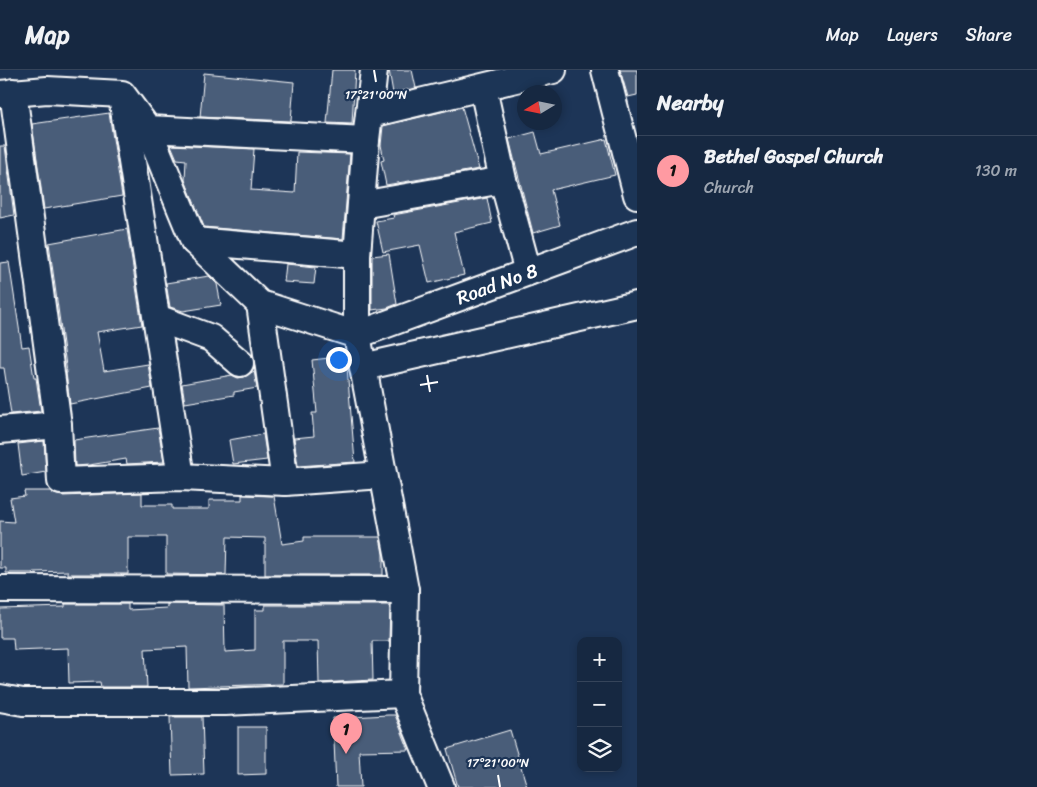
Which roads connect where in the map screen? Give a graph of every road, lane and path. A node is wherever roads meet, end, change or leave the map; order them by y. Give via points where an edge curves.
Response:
1 (374, 70) edge
2 (553, 70) edge
3 (606, 70) edge
4 (47, 80) edge
5 (483, 88) junction
6 (7, 93) edge
7 (122, 94) junction
8 (368, 127) junction
9 (148, 129) junction
10 (503, 180) junction
11 (637, 195) edge
12 (361, 205) junction
13 (637, 232) edge
14 (194, 241) junction
15 (357, 255) junction
16 (528, 272) junction
17 (260, 304) junction
18 (637, 305) edge
19 (157, 318) junction
20 (357, 335) junction
21 (240, 363) dead end
22 (363, 367) junction
23 (58, 425) junction
24 (0, 430) edge
25 (383, 474) junction
26 (181, 477) junction
27 (285, 482) junction
28 (0, 589) edge
29 (405, 590) junction
30 (403, 694) junction
31 (0, 698) edge
32 (441, 787) edge

1 - 8 street
2 - 5 street
3 - 11 street
4 - 6 street
4 - 7 street
5 - 8 street
5 - 10 street
6 - 23 street
7 - 9 street
7 - 19 street
8 - 9 street
8 - 12 street
9 - 14 street
10 - 12 street
10 - 16 street
12 - 15 street
13 - 16 street, Road No 8
14 - 15 street
14 - 17 street
15 - 20 street
16 - 20 street, Road No 8
17 - 20 street
17 - 27 street
18 - 22 street
19 - 21 street via 211,338
19 - 26 street
20 - 22 street
22 - 25 street
23 - 24 street
23 - 26 street via 61,481
25 - 27 street
25 - 29 street
26 - 27 street
28 - 29 street
29 - 30 street
30 - 31 street via 225,702 23,702
30 - 32 street

